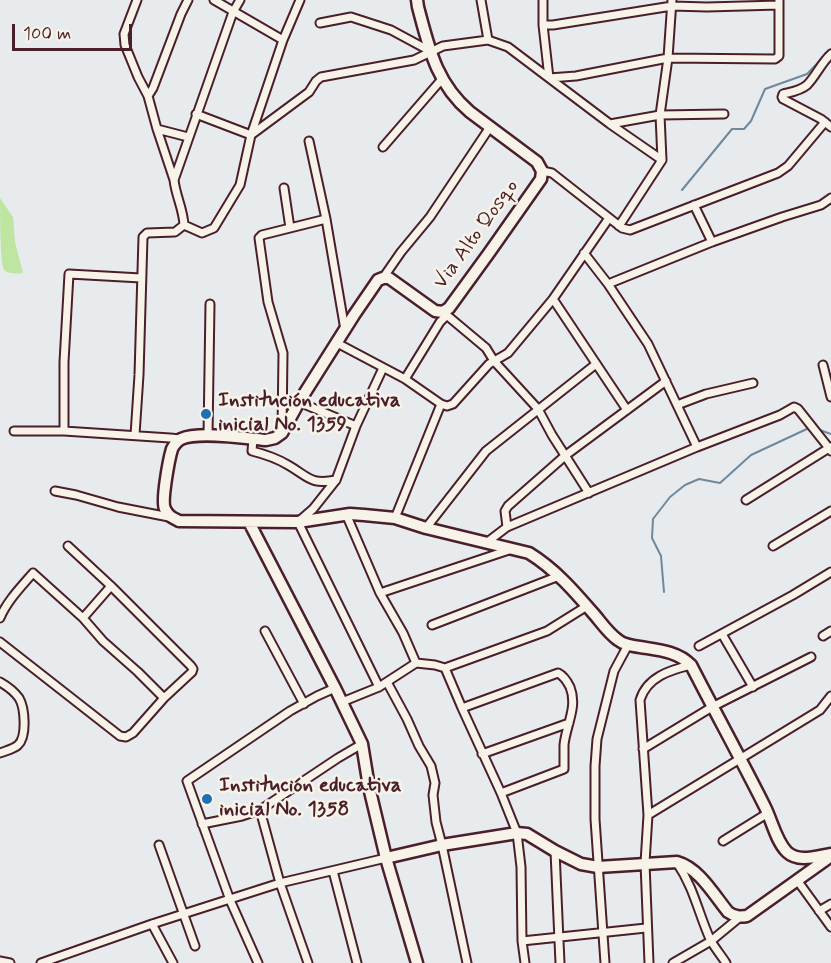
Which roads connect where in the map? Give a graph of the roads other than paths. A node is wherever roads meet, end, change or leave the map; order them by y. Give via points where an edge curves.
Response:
1 (137, 0) edge
2 (188, 0) edge
3 (214, 0) edge
4 (240, 0) edge
5 (300, 0) edge
6 (417, 0) edge
7 (481, 0) edge
8 (543, 0) edge
9 (779, 2) edge
10 (672, 3) edge
11 (233, 12) junction
12 (320, 22) dead end
13 (543, 25) junction
14 (283, 40) junction
15 (488, 40) junction
16 (430, 51) junction
17 (831, 54) edge
18 (668, 58) junction
19 (549, 78) junction
20 (442, 79) junction
21 (148, 96) junction
22 (196, 114) junction
23 (724, 114) dead end
24 (660, 115) junction
25 (610, 124) junction
26 (828, 125) edge
27 (490, 127) junction
28 (157, 129) junction
29 (251, 135) junction
30 (188, 137) junction
31 (309, 141) dead end
32 (383, 147) dead end
33 (662, 160) junction
34 (542, 171) junction
35 (174, 180) junction
36 (284, 188) dead end
37 (831, 198) edge
38 (694, 205) junction
39 (609, 218) junction
40 (326, 219) junction
41 (184, 225) junction
42 (619, 226) junction
43 (290, 228) junction
44 (712, 242) junction
45 (584, 253) junction
46 (141, 278) junction
47 (383, 278) junction
48 (608, 284) junction
49 (553, 299) junction
50 (210, 304) dead end
51 (445, 314) junction
52 (345, 330) junction
53 (337, 343) junction
54 (494, 361) junction
55 (596, 364) junction
56 (824, 365) dead end
57 (383, 368) junction
58 (405, 379) junction
59 (666, 381) junction
60 (753, 383) dead end
61 (831, 397) edge
62 (299, 402) junction
63 (441, 404) junction
64 (677, 405) junction
65 (538, 409) junction
66 (627, 410) junction
67 (356, 426) junction
68 (14, 431) dead end
69 (64, 431) junction
70 (282, 433) junction
71 (135, 435) junction
72 (208, 436) junction
73 (253, 439) junction
74 (181, 440) junction
75 (698, 447) junction
76 (830, 448) edge
77 (566, 455) junction
78 (336, 480) junction
79 (55, 491) dead end
80 (589, 492) junction
81 (746, 500) dead end
82 (831, 511) edge
83 (346, 514) junction
84 (170, 517) junction
85 (395, 518) junction
86 (249, 522) junction
87 (298, 522) junction
88 (507, 527) junction
89 (426, 528) junction
90 (486, 543) junction
91 (69, 546) dead end
92 (773, 546) dead end
93 (513, 548) junction
94 (831, 572) edge
95 (559, 576) junction
96 (111, 586) junction
97 (380, 593) junction
98 (587, 606) junction
99 (0, 618) edge
100 (82, 618) junction
101 (432, 624) dead end
102 (265, 631) dead end
103 (831, 631) edge
104 (722, 634) junction
105 (823, 636) dead end
106 (0, 642) edge
107 (628, 645) junction
108 (699, 646) dead end
109 (811, 657) dead end
110 (416, 663) junction
111 (691, 664) junction
112 (445, 668) junction
113 (0, 682) edge
114 (387, 682) junction
115 (379, 687) junction
116 (753, 687) junction
117 (335, 688) junction
118 (831, 696) edge
119 (164, 698) junction
120 (342, 702) junction
121 (304, 704) junction
122 (712, 707) junction
123 (462, 708) junction
124 (569, 723) junction
125 (362, 744) junction
126 (643, 749) junction
127 (0, 753) edge
128 (482, 754) junction
129 (741, 759) junction
130 (501, 793) junction
131 (260, 810) junction
132 (768, 813) junction
133 (648, 815) junction
134 (202, 824) junction
135 (517, 833) junction
136 (723, 841) dead end
137 (159, 845) dead end
138 (442, 845) junction
139 (555, 851) junction
140 (831, 855) edge
141 (386, 858) junction
142 (677, 862) junction
143 (645, 863) junction
144 (598, 867) junction
145 (333, 871) junction
146 (797, 880) junction
147 (280, 883) junction
148 (230, 900) junction
149 (831, 904) edge
150 (819, 911) junction
151 (183, 914) junction
152 (740, 917) junction
153 (152, 924) junction
154 (831, 927) edge
155 (646, 928) junction
156 (602, 933) junction
157 (558, 936) junction
158 (522, 940) junction
159 (711, 940) junction
160 (195, 946) dead end
161 (0, 961) edge
162 (10, 963) edge
163 (41, 963) edge
164 (173, 963) edge
165 (258, 963) edge
166 (308, 963) edge
167 (357, 963) edge
168 (417, 963) edge
169 (467, 963) edge
170 (525, 963) edge
171 (560, 963) edge
172 (605, 963) edge
173 (649, 963) edge
174 (673, 963) edge
175 (726, 963) edge

1 - 21 street via 124,34 125,45
2 - 21 street
3 - 11 street
4 - 11 street
5 - 14 street
6 - 16 street, Via Alto Qosqo
7 - 15 street
8 - 13 street
9 - 10 street via 707,7
9 - 18 street via 775,59
10 - 13 street
10 - 18 street
11 - 14 street
11 - 22 street
12 - 16 street via 351,17 391,30
13 - 19 street
14 - 29 street
15 - 16 street
15 - 19 street via 508,47
16 - 20 street, Via Alto Qosqo
16 - 29 street via 414,60 321,77 309,92
17 - 26 street via 808,84 782,95
18 - 19 street
18 - 24 street
19 - 25 street
20 - 27 street, Via Alto Qosqo via 462,105
20 - 32 street
21 - 28 street
22 - 29 street
22 - 30 street
23 - 24 street
24 - 25 street
24 - 33 street
25 - 33 street
26 - 38 street via 778,173
27 - 34 street, Via Alto Qosqo via 537,162
27 - 47 street via 430,217
28 - 30 street
28 - 35 street
29 - 41 street via 240,185 214,228 202,233
30 - 35 street
31 - 40 street
33 - 42 street
34 - 39 street via 552,173
34 - 51 street, Via Alto Qosqo via 541,179
35 - 41 street via 184,211
36 - 43 street
37 - 44 street via 821,205
38 - 42 street via 630,230
38 - 44 street
39 - 42 street
39 - 45 street
40 - 43 street
40 - 52 street
41 - 46 street via 175,232 147,233 143,237
43 - 70 street via 259,238 268,302 283,353
44 - 48 street
45 - 48 street
45 - 49 street
46 - 69 street via 69,274 63,362
46 - 71 street
47 - 51 street, Via Alto Qosqo via 389,278
47 - 52 street
48 - 59 street via 648,344
49 - 54 street via 508,353
49 - 55 street
50 - 72 street
51 - 54 street via 486,348
51 - 58 street
52 - 53 street
53 - 57 street
53 - 62 street
54 - 63 street via 453,404
54 - 65 street
55 - 65 street
55 - 66 street
56 - 61 street
57 - 58 street
57 - 67 street
58 - 63 street
59 - 64 street
59 - 66 street
60 - 64 street
62 - 67 street
62 - 70 street
63 - 85 street
64 - 75 street
65 - 77 street
65 - 89 street via 486,451
66 - 77 street
67 - 78 street
68 - 69 street
69 - 71 street
70 - 73 street via 266,440
71 - 74 street
72 - 73 street
72 - 74 street
73 - 78 street via 252,451 288,465 306,478 323,483
74 - 84 street via 173,446 168,468 164,509
75 - 76 street via 794,407
75 - 80 street
76 - 81 street
77 - 80 street
77 - 88 street via 508,506
78 - 87 street
79 - 84 street
80 - 88 street
82 - 92 street
83 - 85 street
83 - 87 street
83 - 97 street
84 - 86 street via 179,521
85 - 89 street
86 - 87 street
86 - 117 street
87 - 115 street
88 - 90 street
89 - 90 street
90 - 93 street
91 - 96 street
93 - 95 street via 530,553
93 - 97 street
94 - 104 street
95 - 98 street
95 - 101 street
96 - 100 street
96 - 119 street via 193,669
97 - 110 street
98 - 107 street via 619,642
98 - 112 street via 547,631
99 - 100 street via 33,573
100 - 119 street
102 - 121 street
103 - 105 street
104 - 108 street
104 - 116 street
106 - 119 street via 120,736 130,735
107 - 111 street via 678,654
107 - 144 street via 614,671 597,740
109 - 116 street
110 - 112 street
110 - 114 street
111 - 122 street
111 - 126 street via 661,674 642,692
112 - 123 street
113 - 127 street via 18,698 24,722 18,745
114 - 115 street
114 - 138 street via 430,765
115 - 120 street
116 - 122 street
117 - 120 street
117 - 121 street
118 - 129 street via 820,710
120 - 125 street
121 - 134 street via 188,780
122 - 126 street
122 - 129 street
123 - 124 street via 558,673 564,676 573,696
123 - 128 street
124 - 128 street
124 - 130 street via 564,769
125 - 131 street
125 - 141 street
126 - 133 street
128 - 130 street
129 - 132 street
129 - 133 street
130 - 135 street
131 - 134 street
131 - 147 street
132 - 136 street
132 - 140 street via 781,844 794,857
133 - 143 street
134 - 148 street
135 - 138 street
135 - 139 street via 527,834
135 - 158 street
137 - 151 street
138 - 141 street
138 - 169 street
139 - 144 street via 581,864
139 - 157 street
140 - 146 street
141 - 145 street
141 - 168 street
142 - 143 street
142 - 152 street via 690,868 728,912
142 - 159 street via 693,891
143 - 144 street
143 - 155 street
144 - 156 street
145 - 147 street
145 - 167 street
146 - 150 street
146 - 152 street
147 - 148 street
147 - 166 street
148 - 151 street
148 - 165 street
149 - 150 street
150 - 154 street
151 - 153 street
151 - 160 street
152 - 159 street
153 - 163 street
153 - 164 street
155 - 156 street
155 - 173 street
156 - 157 street
156 - 172 street
157 - 158 street
157 - 171 street
158 - 170 street
159 - 174 street
159 - 175 street
161 - 162 street

